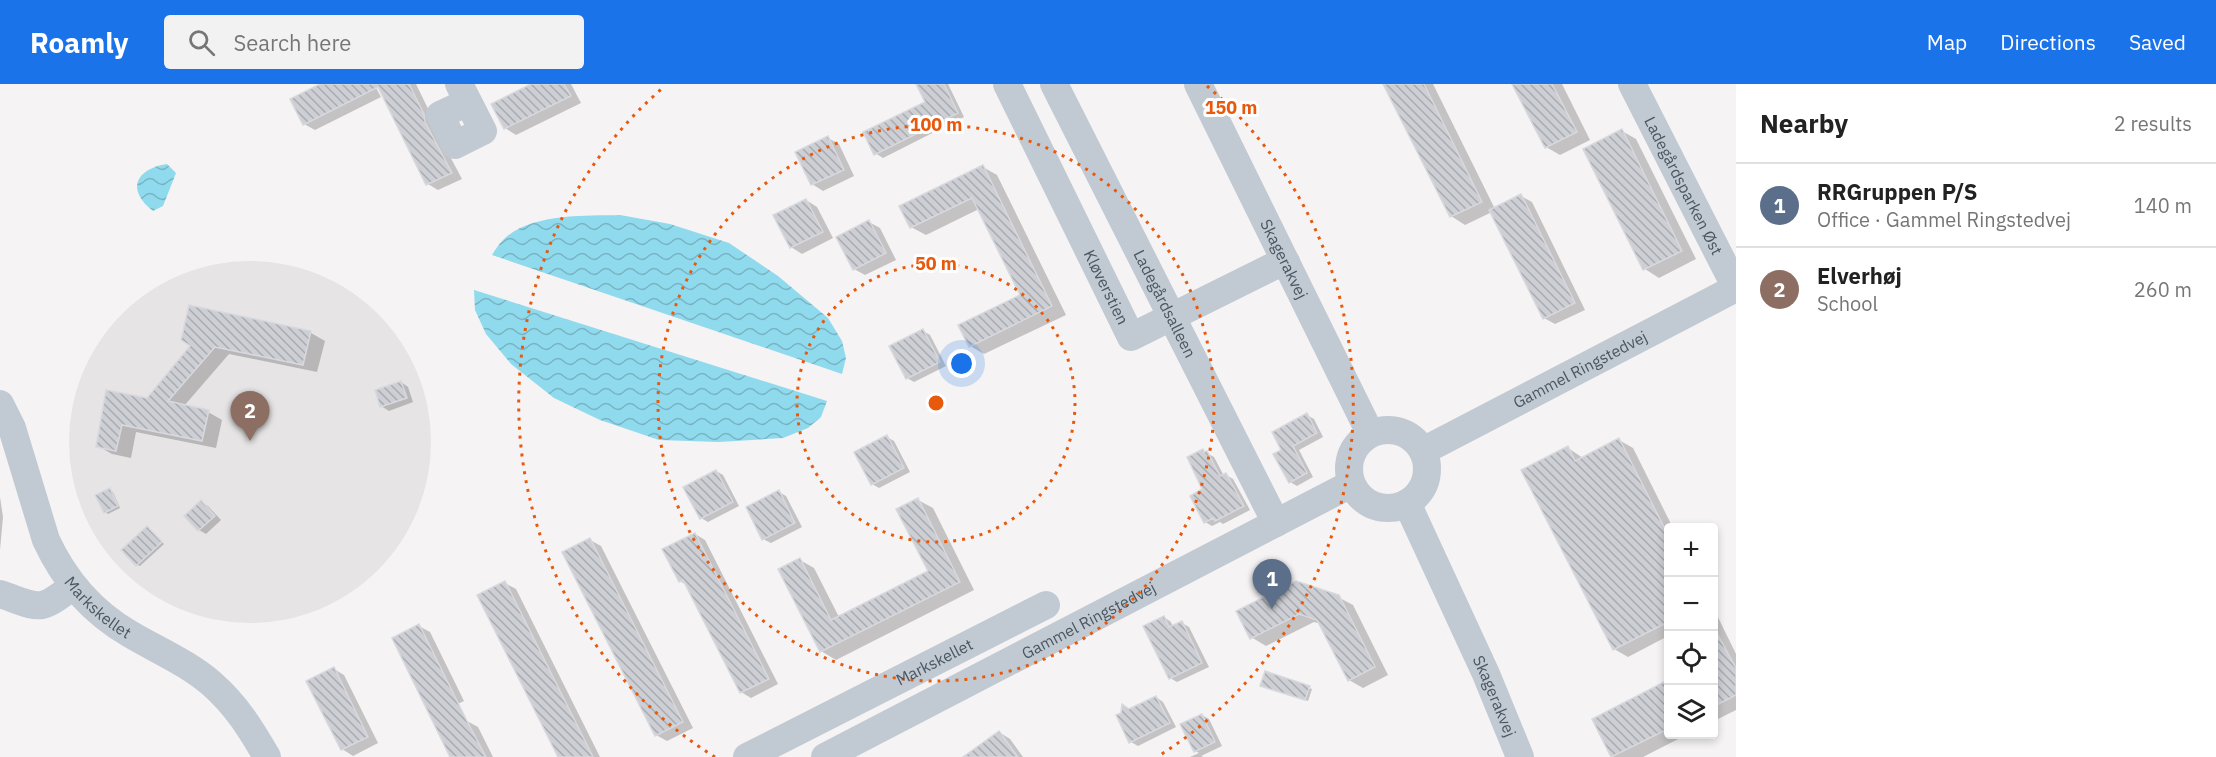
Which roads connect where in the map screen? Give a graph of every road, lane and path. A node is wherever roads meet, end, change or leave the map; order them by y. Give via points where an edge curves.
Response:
1 (1007, 84) edge
2 (1054, 84) edge
3 (1198, 84) edge
4 (1632, 84) edge
5 (1286, 262) junction
6 (1736, 288) edge
7 (1172, 317) junction
8 (0, 404) edge
9 (1370, 433) junction
10 (1423, 451) junction
11 (1351, 483) junction
12 (1407, 503) junction
13 (1276, 522) junction
14 (73, 586) junction
15 (0, 594) edge
16 (1046, 605) dead end
17 (821, 719) junction
18 (831, 754) edge
19 (267, 757) edge
20 (747, 757) edge
21 (1520, 757) edge

1 - 7 street, Kløverstien via 1131,337
2 - 7 street, Ladegårdsalleen
3 - 5 street, Skagerakvej
4 - 6 street, Ladegårdsparken Øst
5 - 7 street, Kløverstien
5 - 9 street, Skagerakvej
6 - 10 street, Gammel Ringstedvej
7 - 13 street, Ladegårdsalleen
8 - 14 street, Markskellet via 12,428 46,540
9 - 10 street via 1400,431 1414,439
9 - 11 street via 1351,454
10 - 12 street via 1426,481
11 - 12 street via 1360,497 1374,506 1391,508
11 - 13 street, Gammel Ringstedvej
12 - 21 street, Skagerakvej
13 - 18 street, Gammel Ringstedvej
14 - 15 street via 41,606
14 - 19 street, Markskellet via 116,625 210,682 249,725
16 - 17 street, Markskellet
17 - 18 street
17 - 20 street, Markskellet

